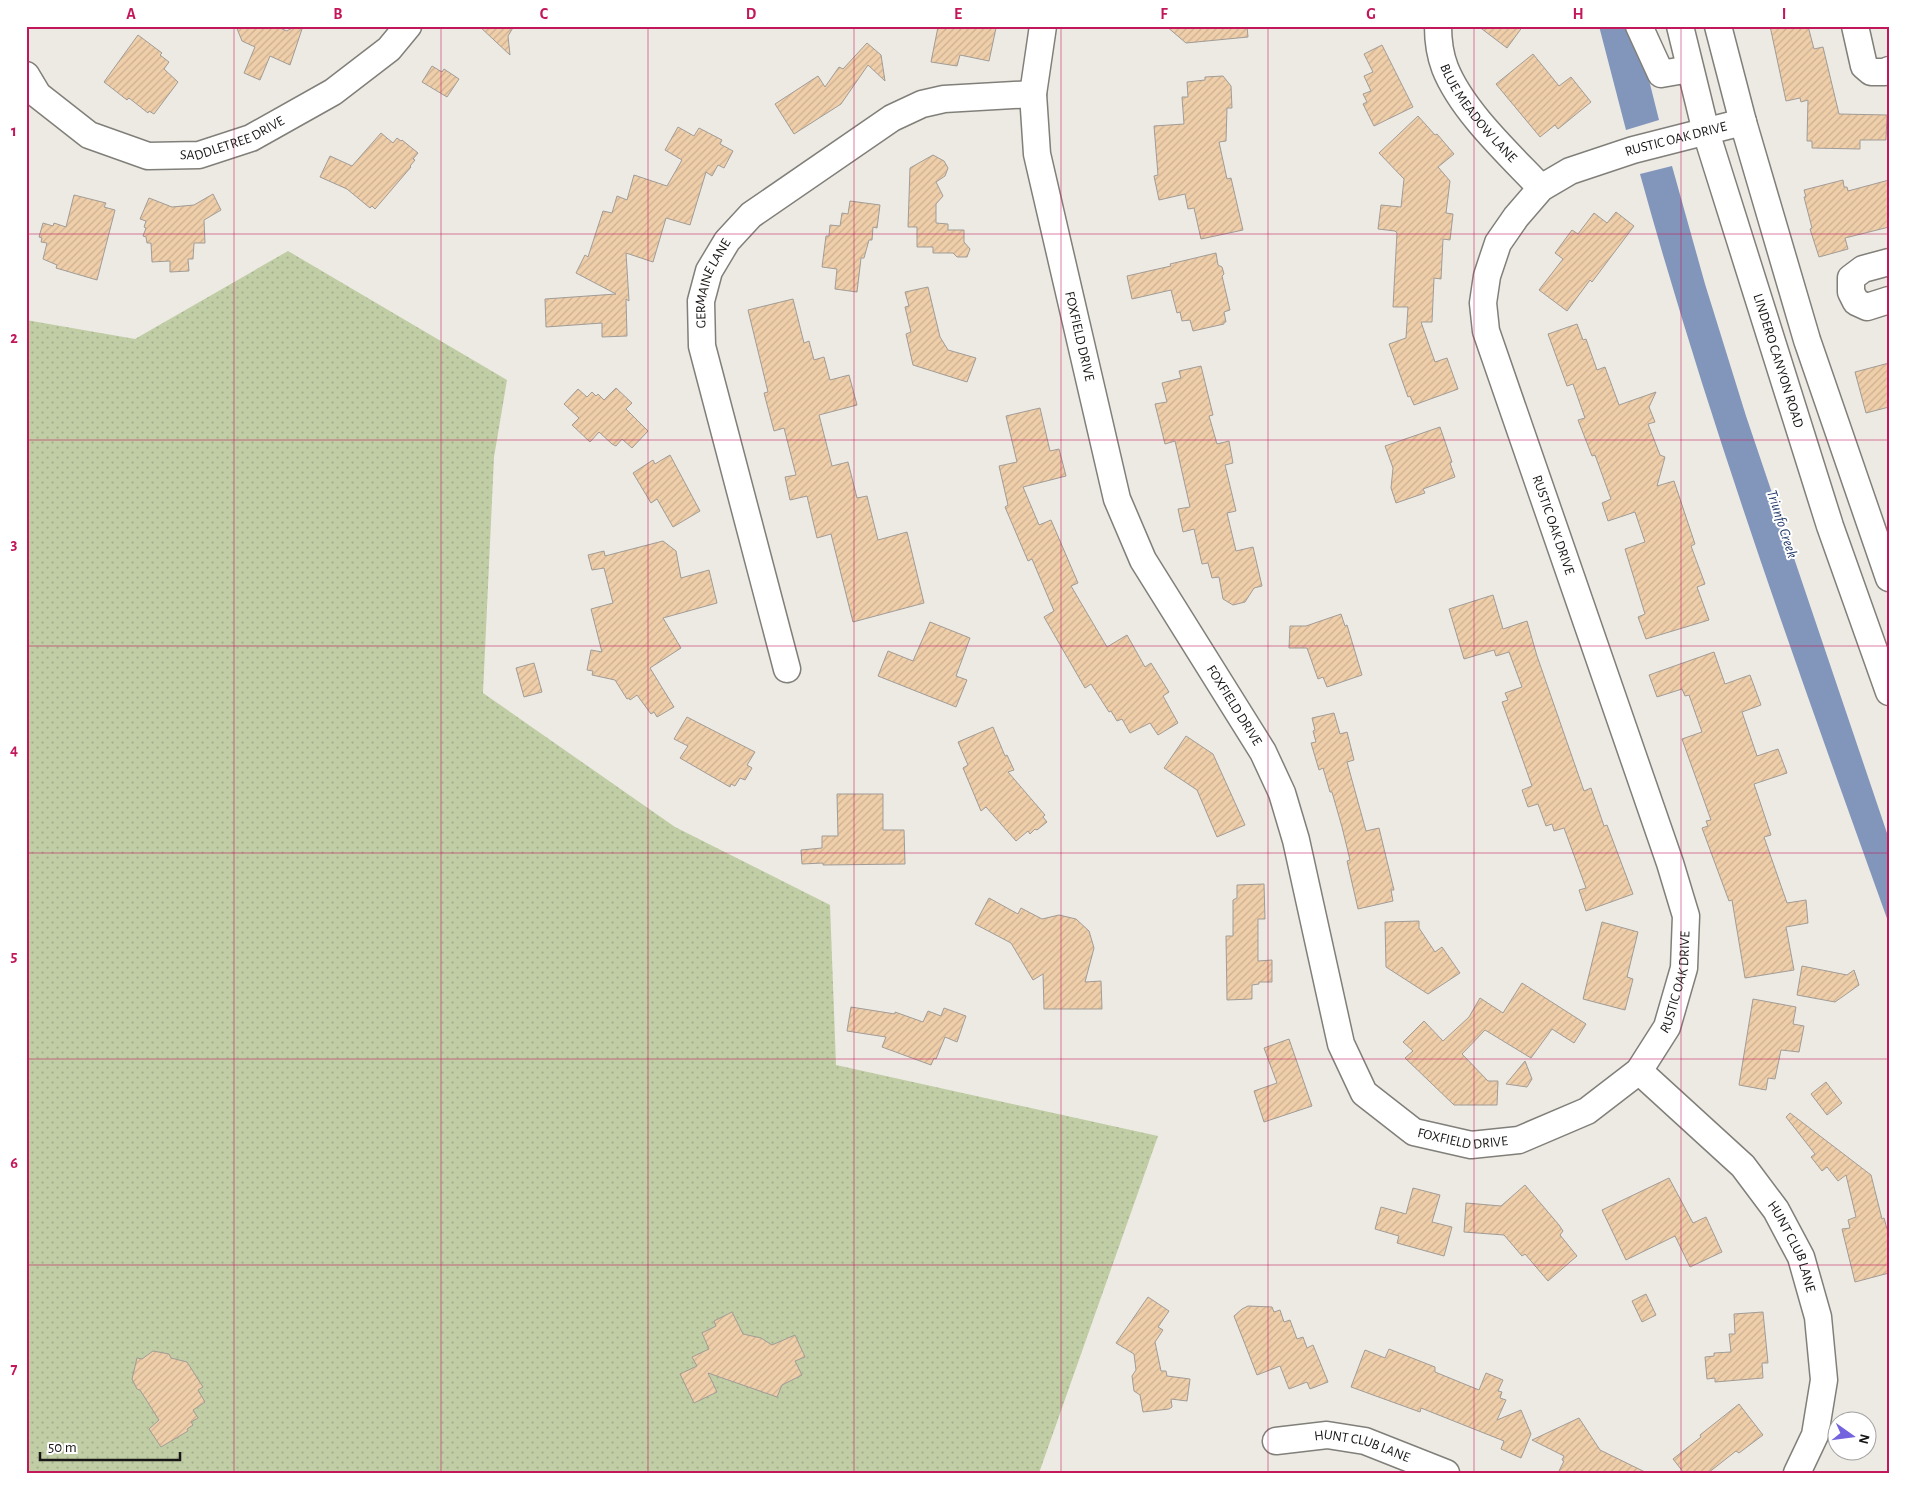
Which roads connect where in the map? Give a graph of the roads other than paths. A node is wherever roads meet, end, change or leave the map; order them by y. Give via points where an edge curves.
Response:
1 (408, 26) edge
2 (1043, 26) edge
3 (1438, 26) edge
4 (1639, 26) edge
5 (1680, 26) edge
6 (1718, 26) edge
7 (1855, 26) edge
8 (1690, 69) junction
9 (1889, 70) edge
10 (32, 85) edge
11 (1033, 94) junction
12 (1743, 122) junction
13 (1706, 132) junction
14 (1541, 188) junction
15 (1889, 262) edge
16 (1889, 300) edge
17 (1889, 578) edge
18 (787, 669) dead end
19 (1889, 692) edge
20 (1639, 1071) junction
21 (1276, 1441) dead end
22 (1446, 1473) edge
23 (1797, 1473) edge

1 - 10 street, SADDLETREE DRIVE via 389,49 333,92 251,138 199,155 148,156 89,135
2 - 11 street, FOXFIELD DRIVE
3 - 14 street, BLUE MEADOW LANE via 1445,68 1466,106
4 - 8 street via 1661,74
5 - 8 street, LINDERO CANYON ROAD
6 - 12 street
7 - 9 street via 1864,66 1871,72
8 - 13 street, LINDERO CANYON ROAD
11 - 18 street, GERMAINE LANE via 944,99 922,104 892,118 751,215 727,241 709,271 701,301 702,346
11 - 20 street, FOXFIELD DRIVE via 1037,154 1117,499 1143,560 1263,752 1282,793 1296,840 1341,1044 1364,1093 1414,1132 1471,1144 1518,1140 1587,1111
12 - 13 street, RUSTIC OAK DRIVE
12 - 17 street via 1807,340
13 - 14 street, RUSTIC OAK DRIVE via 1570,171
13 - 19 street, LINDERO CANYON ROAD via 1830,526
14 - 20 street, RUSTIC OAK DRIVE via 1498,243 1483,303 1486,331 1686,916 1684,968 1667,1027
15 - 16 street via 1863,269 1851,278 1851,292 1856,302 1867,307
20 - 23 street, HUNT CLUB LANE via 1743,1166 1776,1210 1801,1257 1818,1317 1824,1380 1815,1435
21 - 22 street, HUNT CLUB LANE via 1327,1435 1365,1441

